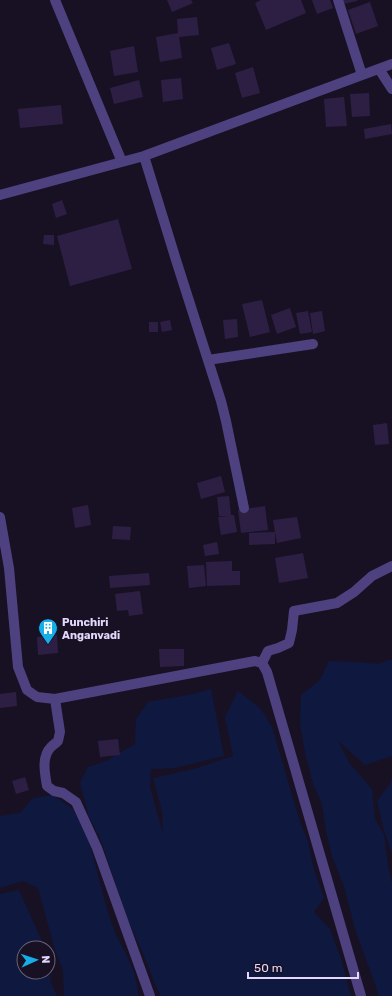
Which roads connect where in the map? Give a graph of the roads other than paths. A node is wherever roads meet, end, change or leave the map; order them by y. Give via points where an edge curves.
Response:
1 (56, 0) edge
2 (338, 0) edge
3 (391, 64) edge
4 (379, 68) junction
5 (362, 75) junction
6 (392, 89) edge
7 (144, 156) junction
8 (122, 162) junction
9 (0, 196) edge
10 (313, 344) dead end
11 (208, 360) junction
12 (244, 508) dead end
13 (0, 518) edge
14 (392, 566) edge
15 (262, 662) junction
16 (55, 699) junction
17 (150, 996) edge
18 (361, 996) edge

1 - 8 street
2 - 5 street
3 - 4 street
4 - 5 street
4 - 6 street
5 - 7 street
7 - 8 street
7 - 11 street
8 - 9 street
10 - 11 street
11 - 12 street via 226,421
13 - 16 street via 9,568 18,667 27,690 37,697
14 - 15 street via 372,576 337,603 294,611 289,643 268,651
15 - 16 street via 255,661
15 - 18 street
16 - 17 street via 60,732 58,741 49,748 46,757 44,770 47,786 76,802 97,848

